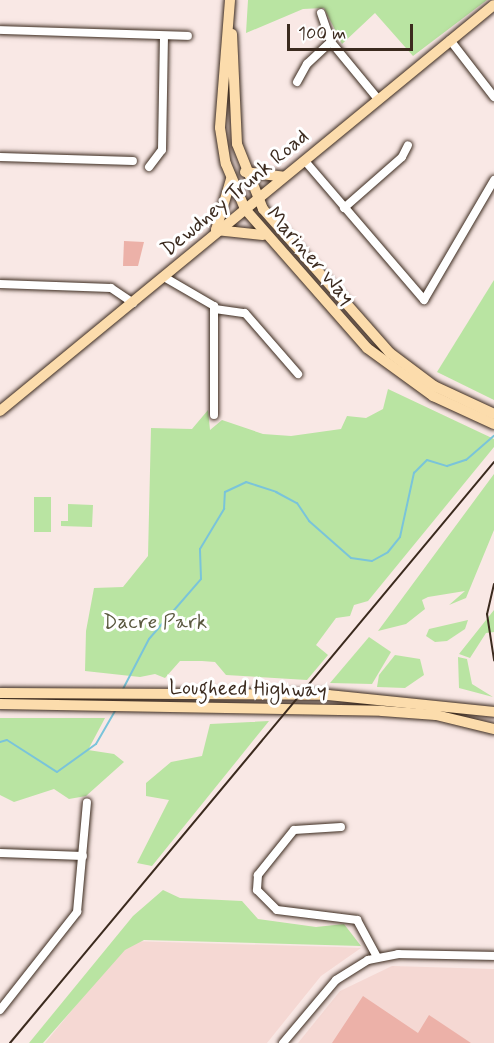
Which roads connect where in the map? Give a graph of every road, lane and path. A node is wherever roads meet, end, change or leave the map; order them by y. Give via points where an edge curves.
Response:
1 (230, 0) edge
2 (494, 5) edge
3 (321, 13) dead end
4 (0, 30) edge
5 (164, 36) junction
6 (188, 36) dead end
7 (450, 39) junction
8 (331, 42) junction
9 (297, 81) dead end
10 (494, 97) edge
11 (378, 99) junction
12 (408, 145) dead end
13 (0, 157) edge
14 (133, 161) dead end
15 (305, 161) junction
16 (149, 167) dead end
17 (245, 172) junction
18 (284, 177) junction
19 (231, 179) junction
20 (494, 180) edge
21 (257, 199) junction
22 (344, 208) junction
23 (245, 209) junction
24 (216, 230) junction
25 (263, 235) junction
26 (164, 277) junction
27 (0, 284) edge
28 (133, 303) junction
29 (215, 309) junction
30 (298, 374) dead end
31 (415, 379) junction
32 (0, 411) edge
33 (494, 414) edge
34 (214, 415) dead end
35 (494, 424) edge
36 (0, 693) edge
37 (0, 704) edge
38 (494, 712) edge
39 (494, 729) edge
40 (87, 802) dead end
41 (341, 827) dead end
42 (0, 853) edge
43 (83, 856) junction
44 (494, 956) edge
45 (377, 957) junction
46 (0, 1010) edge
47 (283, 1043) edge

1 - 17 main road, Mariner Way via 235,129
1 - 19 main road, Mariner Way via 219,117
2 - 7 main road, Dewdney Trunk Road
3 - 8 street
4 - 5 street
5 - 6 street
5 - 16 street via 162,150
7 - 10 street
7 - 11 main road, Dewdney Trunk Road
8 - 9 street via 307,64
8 - 11 street
11 - 15 main road, Dewdney Trunk Road
12 - 22 street via 402,157
13 - 14 street
15 - 18 main road, Dewdney Trunk Road
15 - 22 street
17 - 18 main road
17 - 21 main road, Mariner Way
18 - 21 main road, Dewdney Trunk Road
19 - 23 main road, Mariner Way
19 - 24 main road
20 - 22 street via 424,300
21 - 23 main road, Dewdney Trunk Road
21 - 31 main road, Mariner Way via 372,336
23 - 24 main road, Dewdney Trunk Road
23 - 25 main road, Mariner Way
24 - 25 main road
24 - 26 main road, Dewdney Trunk Road
25 - 31 main road, Mariner Way via 356,338
26 - 28 main road, Dewdney Trunk Road
26 - 29 street via 210,301
27 - 28 street via 111,288
28 - 32 main road, Dewdney Trunk Road
29 - 30 street via 245,313
29 - 34 street
31 - 33 main road, Mariner Way
31 - 35 main road, Mariner Way
36 - 38 main road, Lougheed Highway via 130,697 328,695
37 - 39 main road, Lougheed Highway via 416,712
40 - 43 street
41 - 45 street via 294,830 258,875 257,890 277,910 357,920
42 - 43 street
43 - 46 street via 73,923
44 - 45 street
45 - 47 street via 336,980

